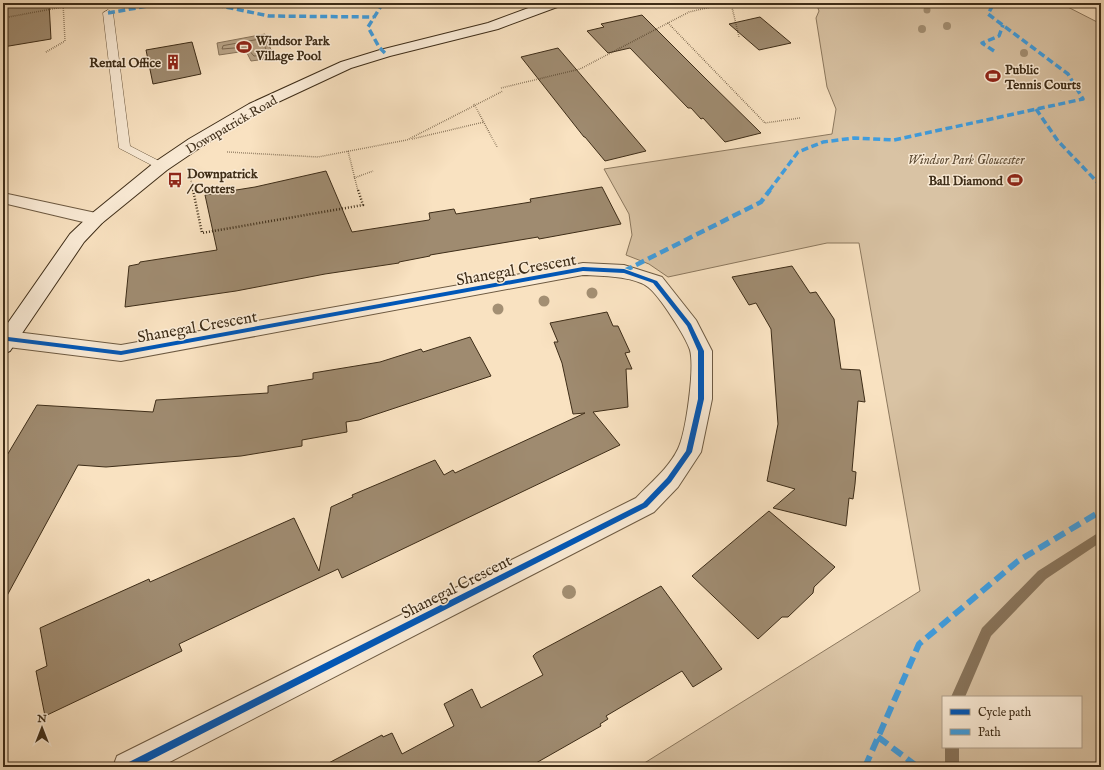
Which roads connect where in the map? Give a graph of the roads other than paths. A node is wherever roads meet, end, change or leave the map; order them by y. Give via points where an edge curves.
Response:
1 (555, 3) edge
2 (108, 13) dead end
3 (161, 166) junction
4 (3, 198) edge
5 (96, 219) junction
6 (6, 342) edge
7 (128, 767) edge

1 - 3 street, Downpatrick Road via 493,26 346,65 255,107
2 - 3 lane via 125,148
3 - 5 street, Downpatrick Road
4 - 5 street
5 - 6 street, Downpatrick Road via 77,238
6 - 7 street, Shanegal Crescent via 121,353 583,270 624,271 656,282 689,325 701,351 701,400 689,452 669,480 645,506

